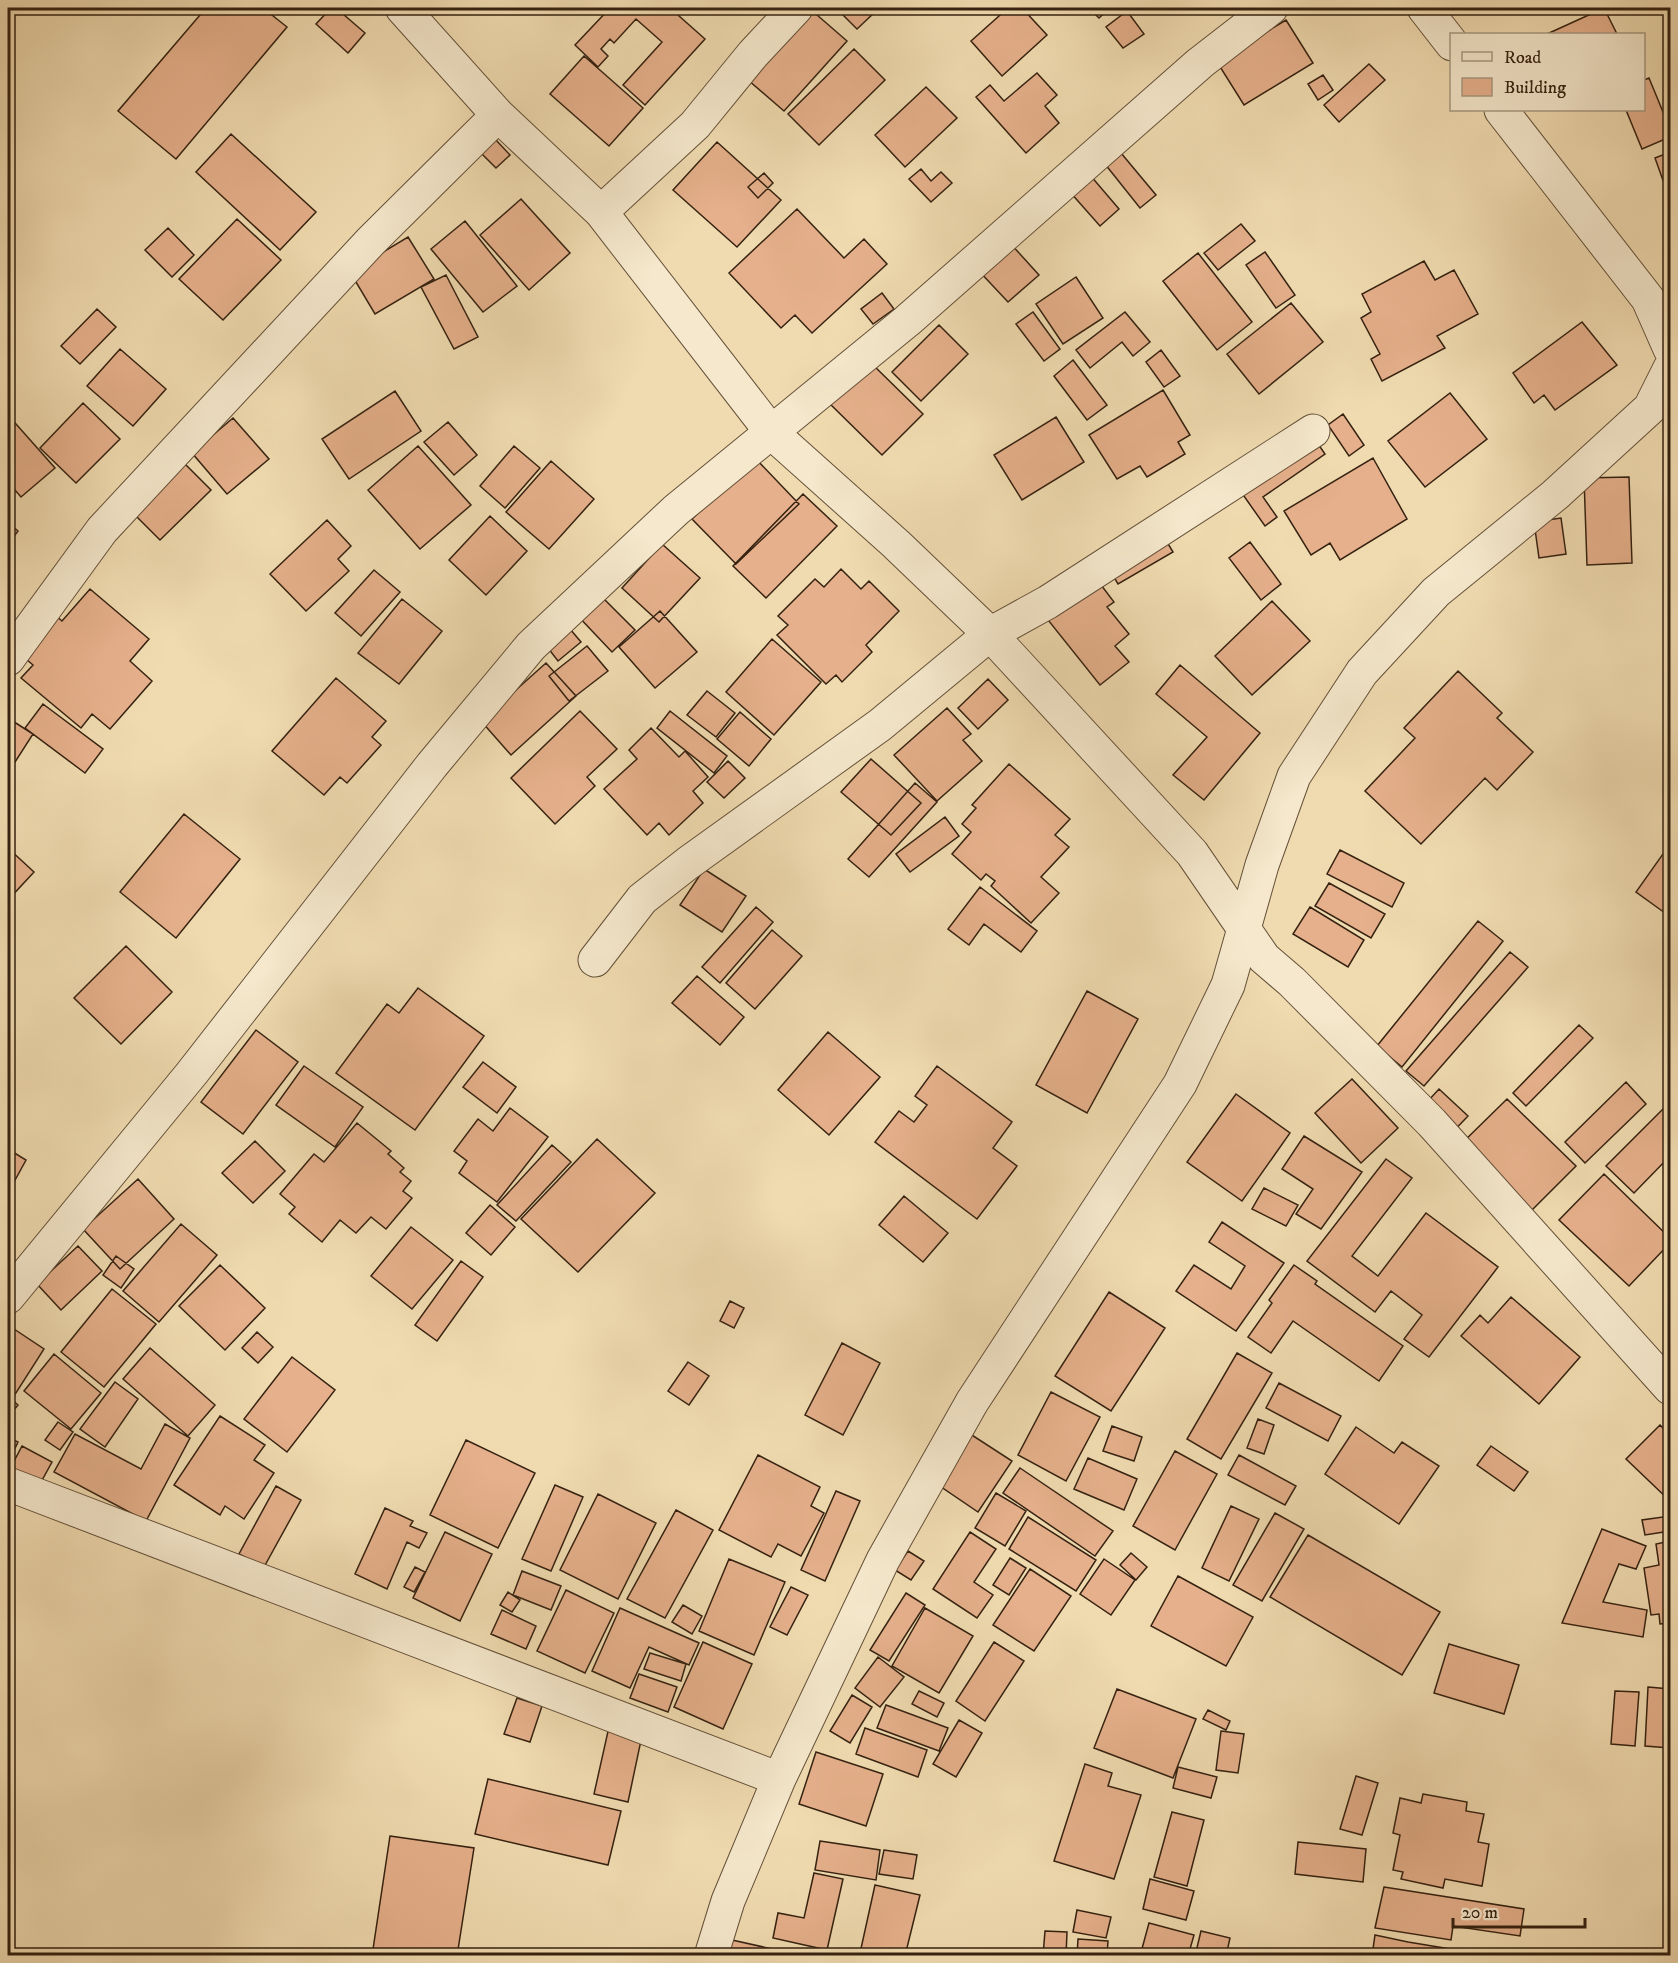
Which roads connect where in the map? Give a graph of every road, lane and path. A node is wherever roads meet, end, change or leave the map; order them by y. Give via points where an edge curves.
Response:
1 (402, 8) edge
2 (796, 8) edge
3 (1271, 8) edge
4 (1424, 8) edge
5 (1450, 41) edge
6 (1502, 111) edge
7 (498, 115) junction
8 (601, 212) junction
9 (1671, 350) edge
10 (1671, 368) edge
11 (1313, 431) dead end
12 (772, 433) junction
13 (990, 634) junction
14 (8, 659) edge
15 (1245, 930) junction
16 (595, 960) dead end
17 (8, 1296) edge
18 (1671, 1388) edge
19 (8, 1485) edge
20 (779, 1779) junction
21 (711, 1956) edge

1 - 7 street
2 - 8 street via 695,124
3 - 12 street via 1200,63 908,321
4 - 5 street
6 - 9 street via 1648,299
7 - 8 street
7 - 14 street via 370,241 102,530
8 - 12 street
10 - 15 street via 1650,408 1555,495 1436,592 1362,672 1294,776 1262,865
11 - 13 street via 1048,602
12 - 13 street
12 - 17 street via 676,510 531,646 432,765 192,1074
13 - 15 street via 1192,854
13 - 16 street via 880,725 642,899
15 - 18 street via 1264,958 1432,1123
15 - 20 street via 1228,986 1180,1084 972,1402 883,1560
19 - 20 street
20 - 21 street via 728,1901

